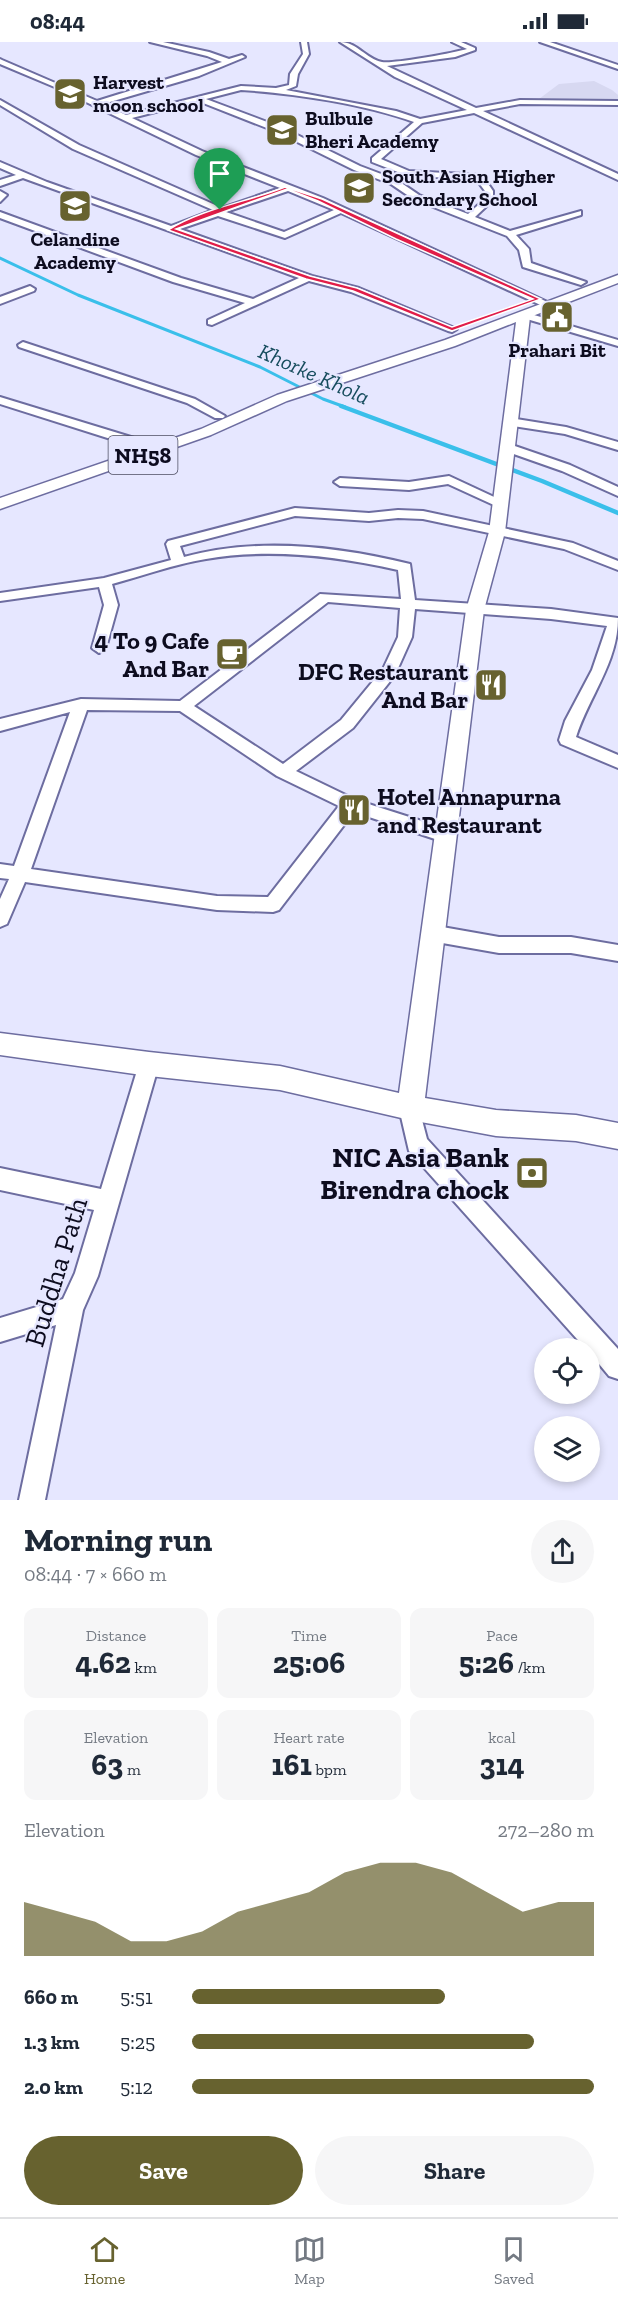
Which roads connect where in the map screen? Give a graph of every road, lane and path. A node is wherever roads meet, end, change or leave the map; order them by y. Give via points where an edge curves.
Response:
1 (153, 42) edge
2 (304, 42) edge
3 (343, 42) edge
4 (455, 42) edge
5 (543, 42) edge
6 (242, 57) dead end
7 (0, 61) edge
8 (230, 62) junction
9 (383, 64) junction
10 (618, 67) edge
11 (276, 90) junction
12 (201, 100) junction
13 (0, 102) edge
14 (97, 103) junction
15 (618, 103) edge
16 (478, 111) junction
17 (127, 117) junction
18 (419, 121) junction
19 (0, 165) edge
20 (24, 175) junction
21 (618, 177) edge
22 (0, 183) edge
23 (287, 188) junction
24 (0, 194) edge
25 (0, 199) edge
26 (340, 210) junction
27 (218, 211) junction
28 (578, 213) dead end
29 (0, 215) edge
30 (468, 219) junction
31 (171, 230) junction
32 (510, 234) junction
33 (618, 269) edge
34 (308, 278) junction
35 (618, 279) edge
36 (581, 282) junction
37 (30, 289) dead end
38 (538, 299) junction
39 (0, 301) edge
40 (255, 303) junction
41 (551, 306) junction
42 (524, 315) junction
43 (486, 318) junction
44 (212, 322) dead end
45 (501, 325) junction
46 (452, 329) junction
47 (618, 343) edge
48 (22, 345) dead end
49 (310, 387) junction
50 (276, 398) junction
51 (0, 400) edge
52 (219, 416) junction
53 (510, 422) junction
54 (140, 444) junction
55 (618, 446) edge
56 (509, 448) junction
57 (340, 482) dead end
58 (0, 492) edge
59 (618, 492) edge
60 (501, 503) junction
61 (0, 504) edge
62 (497, 532) junction
63 (178, 561) junction
64 (618, 566) edge
65 (104, 582) junction
66 (0, 597) edge
67 (408, 603) junction
68 (476, 610) junction
69 (616, 624) edge
70 (99, 648) dead end
71 (81, 704) junction
72 (183, 706) junction
73 (0, 725) edge
74 (618, 762) edge
75 (283, 772) junction
76 (350, 804) junction
77 (447, 836) junction
78 (0, 871) edge
79 (20, 874) junction
80 (0, 919) edge
81 (431, 933) junction
82 (618, 953) edge
83 (0, 1044) edge
84 (149, 1064) junction
85 (410, 1108) junction
86 (618, 1136) edge
87 (0, 1179) edge
88 (109, 1202) junction
89 (71, 1308) junction
90 (0, 1330) edge
91 (618, 1367) edge
92 (28, 1498) edge

1 - 8 street
2 - 11 street via 306,54 292,86
3 - 9 street
4 - 9 street via 473,49
5 - 10 street
6 - 8 street
7 - 14 street
8 - 14 street
9 - 16 street via 398,75
11 - 12 street via 241,88
11 - 18 street
12 - 17 street
12 - 30 street via 280,130
13 - 27 street via 76,147
14 - 17 street
15 - 16 street via 520,102
16 - 18 street
16 - 21 street
17 - 23 street via 199,153
18 - 30 street via 375,160 408,173 479,177 489,191 489,200
19 - 20 street
20 - 22 street
20 - 31 street
23 - 26 street
23 - 27 street
24 - 25 street
26 - 27 street via 285,235
26 - 38 street
27 - 31 street
28 - 32 street
29 - 40 street via 177,280
30 - 32 street
31 - 34 street
32 - 36 street via 524,249 526,265
33 - 36 main road, NH58
34 - 40 street
34 - 46 street via 355,290
35 - 41 main road, NH58
36 - 38 main road, NH58
37 - 39 street
38 - 41 street
38 - 43 main road, NH58
40 - 44 street
41 - 42 main road, NH58
42 - 45 main road, NH58
42 - 47 street
42 - 53 main road
43 - 45 main road
43 - 46 main road, NH58
45 - 49 main road, NH58
46 - 49 main road, NH58
48 - 52 street via 191,401
49 - 50 main road, NH58
50 - 52 main road, NH58
50 - 61 main road, NH58 via 206,432
51 - 54 street
52 - 54 main road, NH58
53 - 55 street via 566,431
53 - 56 main road
54 - 58 main road, NH58
56 - 59 street
56 - 60 main road
57 - 60 street via 409,486 450,480
60 - 62 main road
62 - 63 street via 423,515 295,513 173,544
62 - 64 street via 568,546
62 - 68 main road
63 - 65 street
63 - 67 street via 276,550 346,554 405,567
65 - 66 street
65 - 70 street via 111,605
67 - 68 street
67 - 72 street via 325,597
67 - 75 street via 405,637 390,671 347,724
68 - 69 street via 551,614
68 - 77 main road
69 - 74 street via 600,670 567,740
71 - 72 street
71 - 73 street
71 - 79 street
72 - 75 street
75 - 76 street
76 - 77 street
76 - 79 street via 273,905 217,903
77 - 81 main road
78 - 79 street
79 - 80 street
81 - 82 street via 499,945 571,945
81 - 85 main road
83 - 84 main road
84 - 85 main road via 280,1078
84 - 88 street, Buddha Path
85 - 86 main road via 496,1123 576,1128
85 - 91 street via 417,1144
87 - 88 street
88 - 89 street, Buddha Path via 86,1276
89 - 90 street
89 - 92 street, Buddha Path

